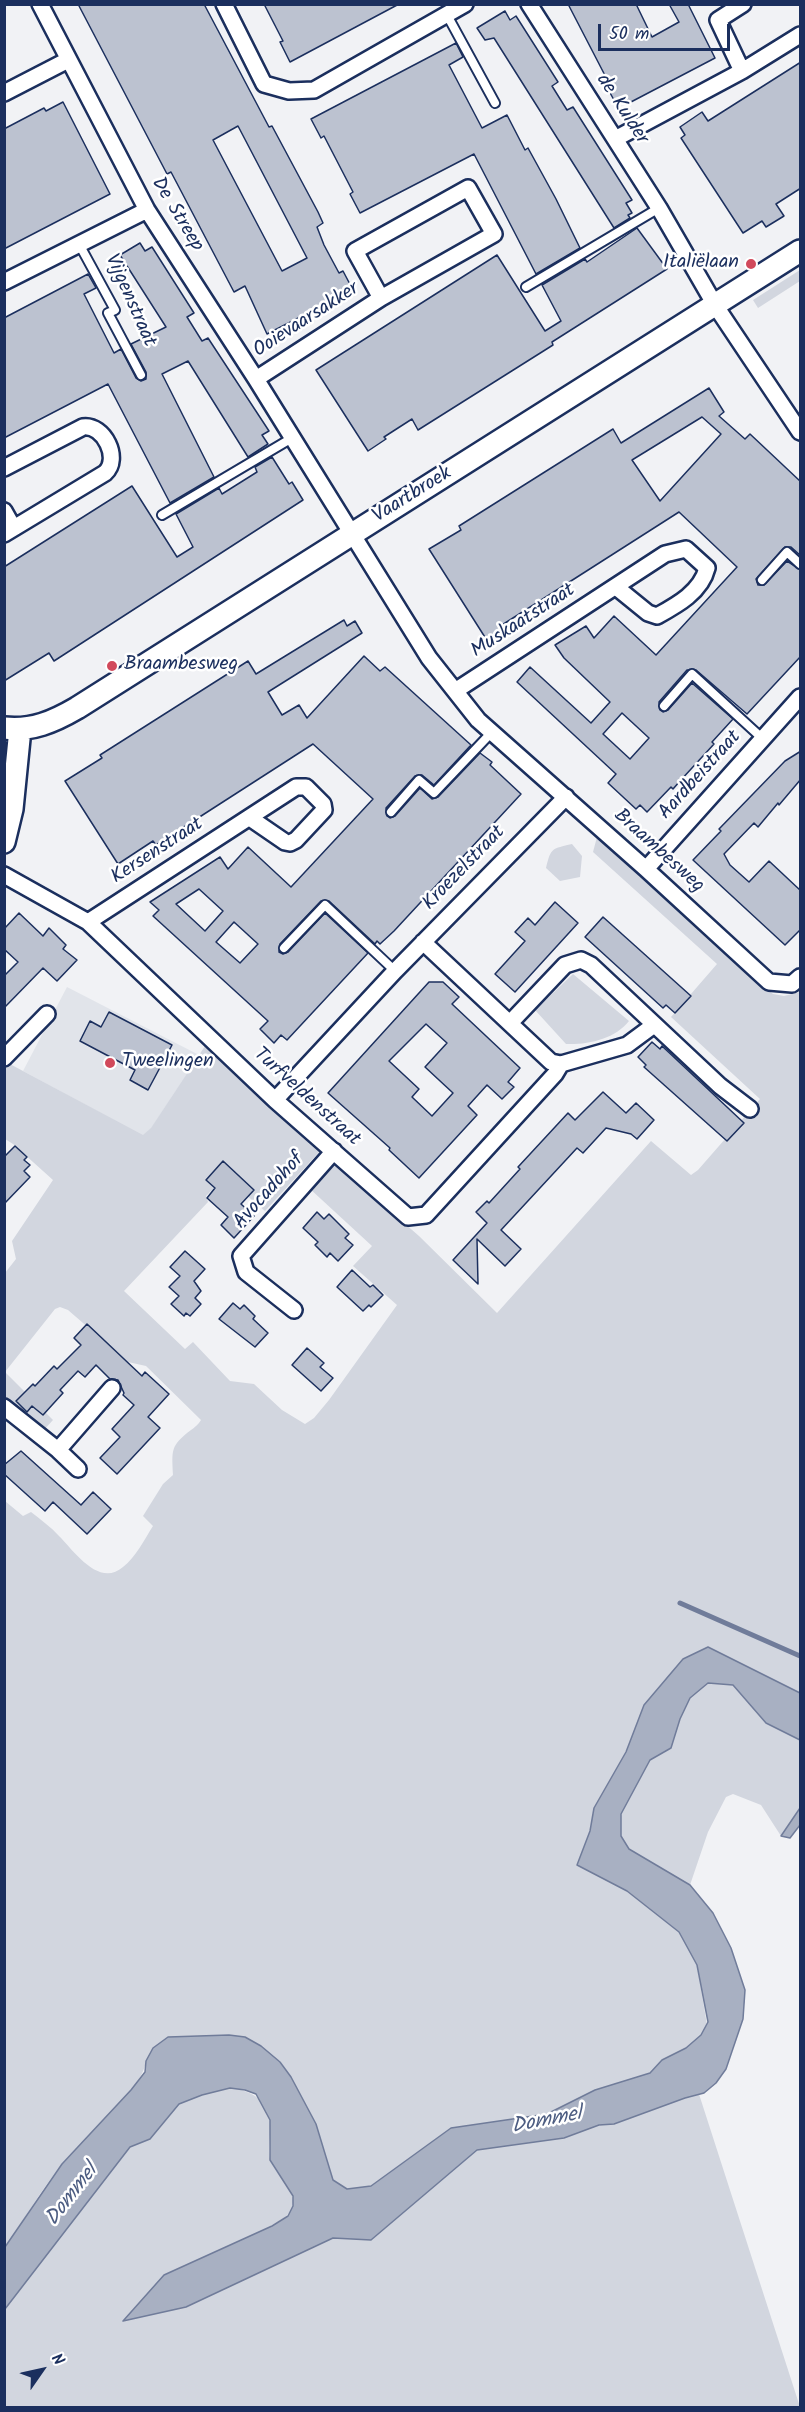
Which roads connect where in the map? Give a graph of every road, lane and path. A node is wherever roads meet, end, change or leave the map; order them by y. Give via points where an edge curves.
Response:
1 (40, 4) edge
2 (224, 4) edge
3 (465, 4) edge
4 (529, 4) edge
5 (742, 4) edge
6 (447, 15) junction
7 (801, 34) edge
8 (68, 60) junction
9 (742, 71) junction
10 (4, 93) edge
11 (495, 103) dead end
12 (615, 139) junction
13 (659, 208) junction
14 (147, 210) junction
15 (79, 244) junction
16 (801, 251) edge
17 (4, 282) edge
18 (526, 287) dead end
19 (381, 298) junction
20 (715, 305) junction
21 (141, 375) dead end
22 (256, 379) junction
23 (801, 432) edge
24 (292, 438) junction
25 (4, 468) edge
26 (4, 511) edge
27 (162, 515) dead end
28 (9, 531) edge
29 (353, 534) junction
30 (801, 564) edge
31 (762, 580) dead end
32 (616, 587) junction
33 (455, 691) junction
34 (664, 706) dead end
35 (797, 708) edge
36 (12, 728) edge
37 (492, 732) junction
38 (763, 739) junction
39 (566, 797) junction
40 (392, 812) dead end
41 (250, 818) junction
42 (4, 842) edge
43 (646, 869) junction
44 (4, 875) edge
45 (88, 922) junction
46 (423, 942) junction
47 (284, 948) dead end
48 (395, 971) junction
49 (801, 977) edge
50 (47, 1014) dead end
51 (510, 1023) junction
52 (654, 1025) junction
53 (4, 1058) edge
54 (561, 1064) junction
55 (275, 1100) junction
56 (750, 1109) dead end
57 (334, 1151) junction
58 (294, 1310) dead end
59 (112, 1388) dead end
60 (4, 1407) edge
61 (58, 1450) junction
62 (78, 1469) dead end

1 - 8 street, De Streep
2 - 6 street via 264,84 289,91 314,90
3 - 6 street
4 - 12 street, de Kulder
5 - 9 street via 718,20
6 - 11 lane
7 - 9 street
8 - 10 street
8 - 14 street, De Streep
9 - 12 street
12 - 13 street, de Kulder
13 - 18 lane
13 - 20 street, de Kulder
14 - 15 street, Vijgenstraat
14 - 22 street, De Streep
15 - 17 street, Vijgenstraat
15 - 21 lane, Vijgenstraat via 115,310 108,313
16 - 20 street, Vaartbroek
19 - 19 street, Ooievaarsakker via 355,252 468,188 494,234
19 - 22 street, Ooievaarsakker
20 - 23 street, de Kulder
20 - 29 street, Vaartbroek
22 - 24 street, De Streep
24 - 27 lane
24 - 29 street, De Streep
25 - 28 street via 89,426 97,430 112,461 105,473
26 - 28 street
29 - 33 street, Braambesweg via 429,658
29 - 36 street, Vaartbroek via 53,722
30 - 31 lane via 787,552
32 - 32 street, Muskaatstraat via 648,613 657,615 683,602 707,568 686,549 665,554
32 - 33 street, Muskaatstraat
33 - 37 street, Braambesweg
34 - 38 lane, Aardbeistraat via 692,674
35 - 38 street, Aardbeistraat
36 - 42 street via 12,809
37 - 39 street, Braambesweg
37 - 40 lane via 434,794 419,780
38 - 43 street, Aardbeistraat
39 - 43 street, Braambesweg
39 - 46 street, Kroezelstraat
41 - 41 street, Kersenstraat via 291,843 324,810 323,804 301,785
41 - 45 street, Kersenstraat
43 - 49 street, Braambesweg via 769,982 792,984
44 - 45 street, Turfveldenstraat
45 - 55 street, Turfveldenstraat
46 - 48 street, Kroezelstraat
46 - 51 street
47 - 48 lane via 326,905
48 - 55 street, Kroezelstraat
50 - 53 street
51 - 52 street via 565,964 581,960
51 - 54 street via 550,1062
52 - 54 street via 627,1045
52 - 56 street
54 - 57 street, Turfveldenstraat via 426,1215 408,1216
55 - 57 street, Turfveldenstraat
57 - 58 street, Avocadohof via 241,1256 246,1272
59 - 61 street
60 - 61 street
61 - 62 street

